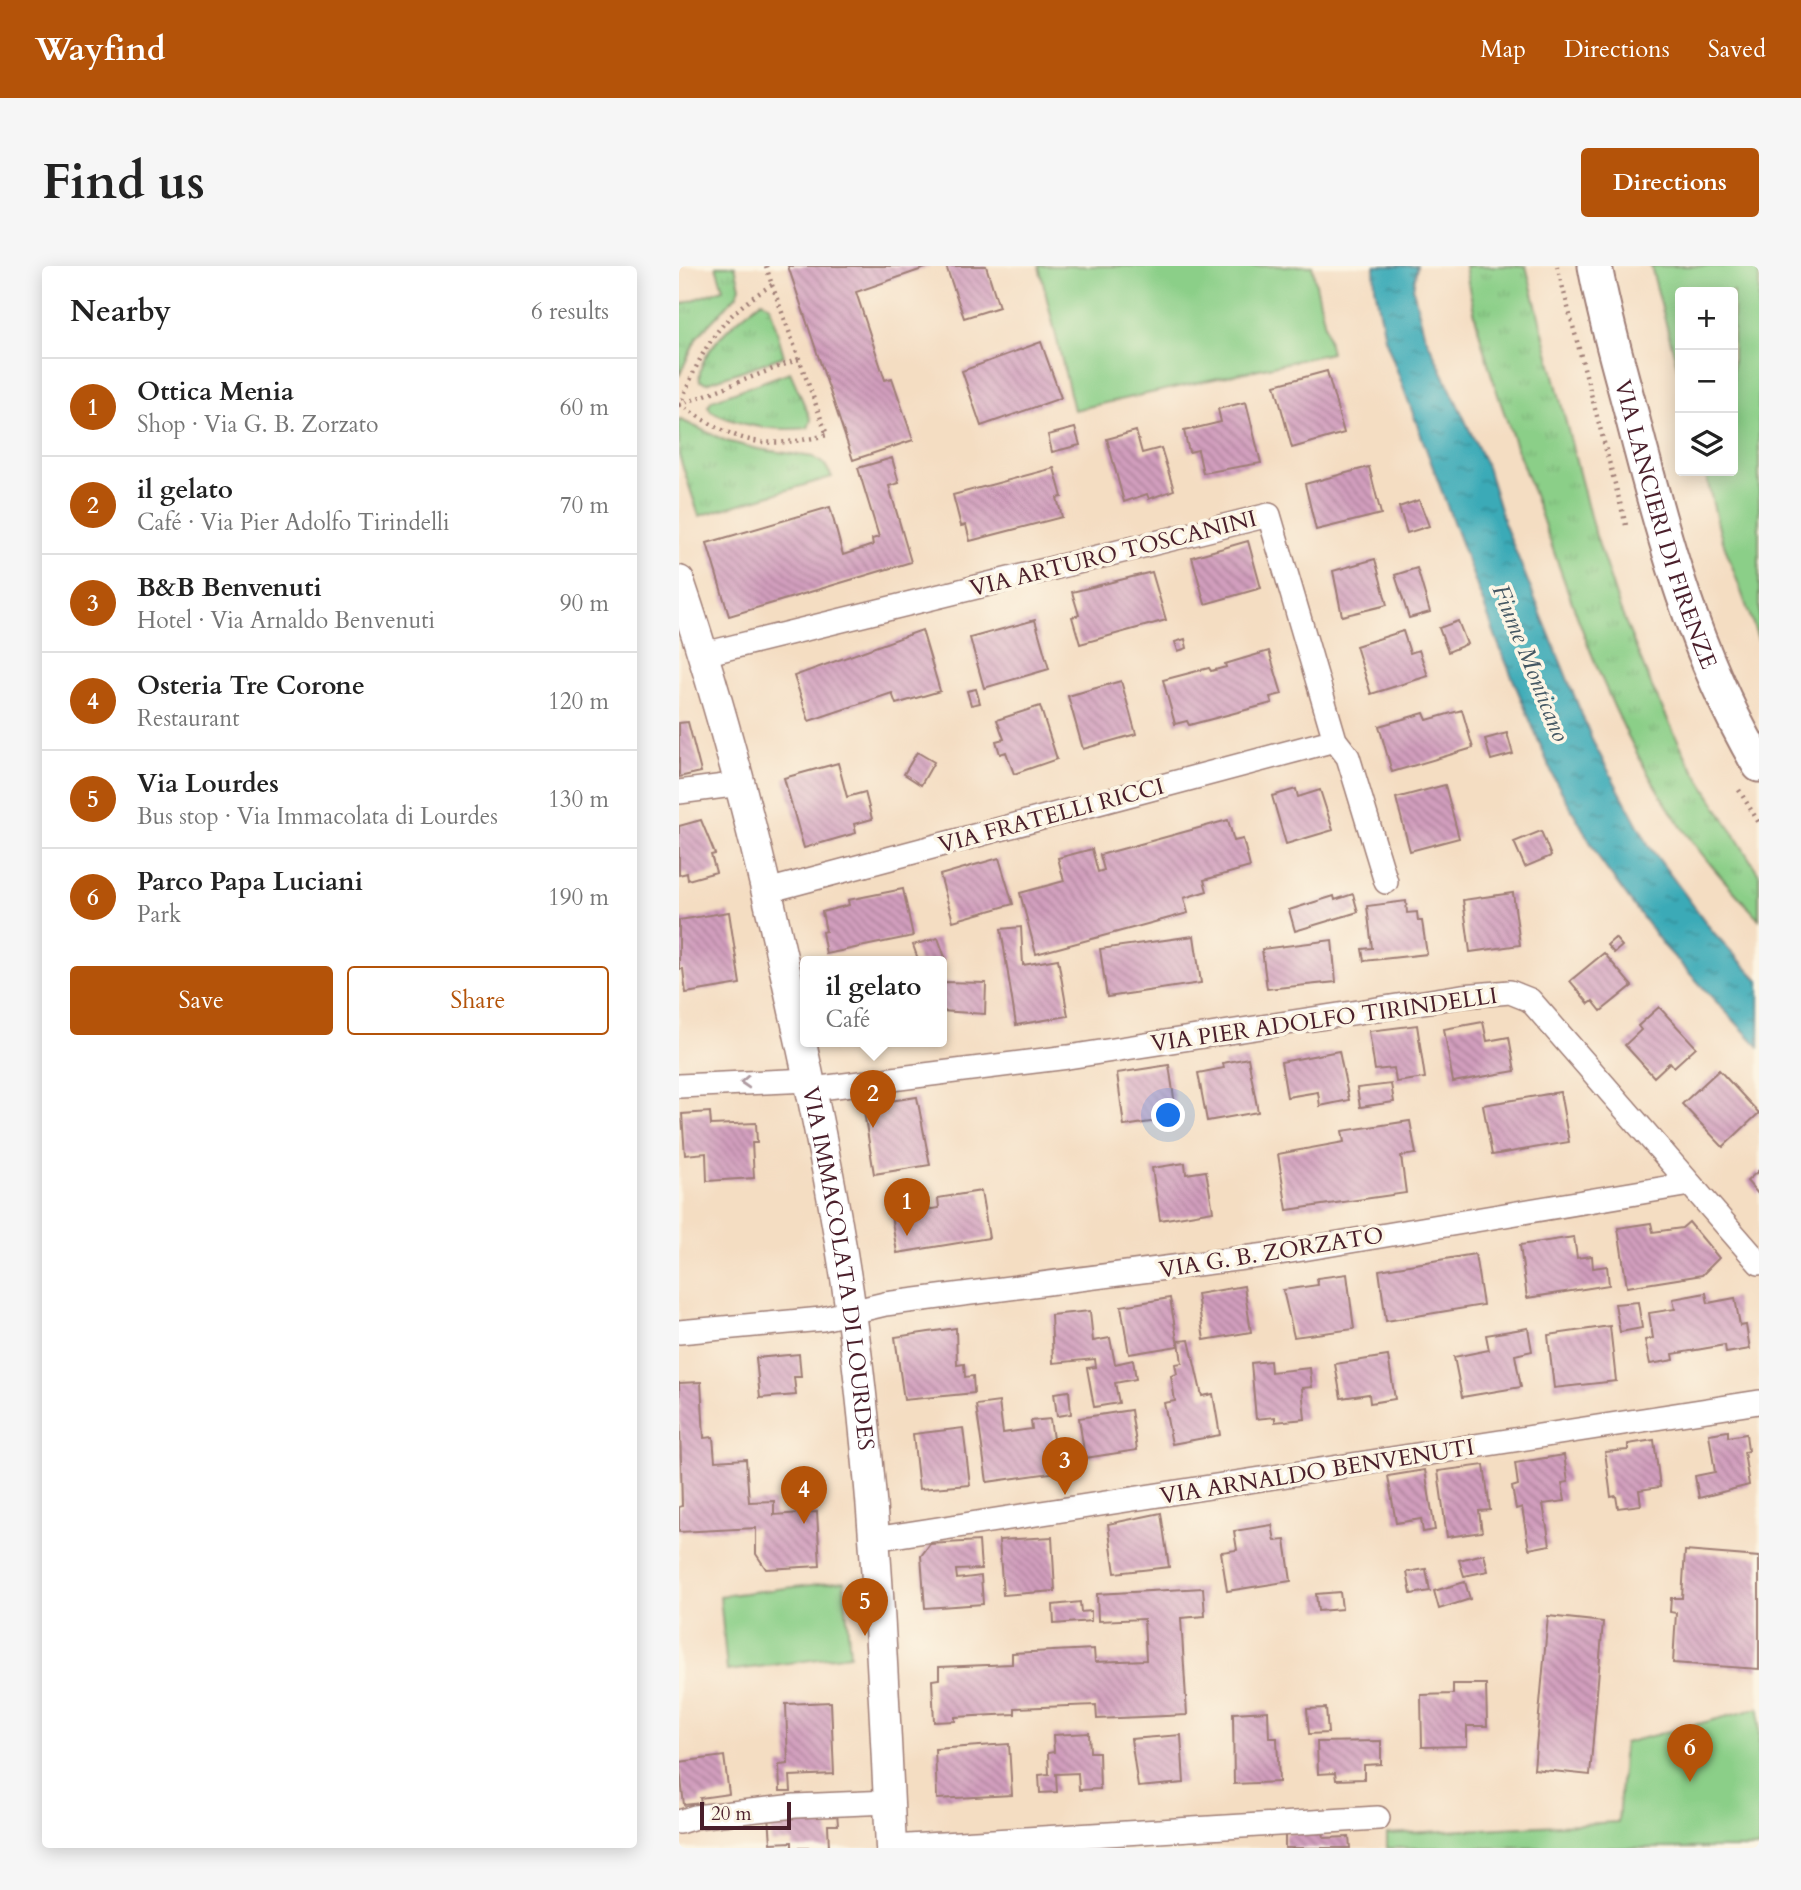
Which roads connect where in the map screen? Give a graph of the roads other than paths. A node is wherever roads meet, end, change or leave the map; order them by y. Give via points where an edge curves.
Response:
1 (1595, 269) edge
2 (679, 581) edge
3 (704, 654) junction
4 (1335, 740) junction
5 (1759, 765) edge
6 (740, 784) junction
7 (679, 792) edge
8 (1386, 882) dead end
9 (767, 891) junction
10 (800, 1036) edge
11 (803, 1047) edge
12 (811, 1084) junction
13 (679, 1086) edge
14 (1689, 1184) junction
15 (1759, 1263) edge
16 (851, 1312) junction
17 (679, 1332) edge
18 (1759, 1402) edge
19 (874, 1539) junction
20 (889, 1802) junction
21 (1378, 1818) dead end
22 (679, 1822) edge
23 (891, 1848) edge

1 - 5 main road, VIA LANCIERI DI FIRENZE via 1680,592 1707,662
2 - 3 street, VIA IMMACOLATA DI LOURDES
3 - 4 street, VIA ARTURO TOSCANINI via 1269,515
3 - 6 street, VIA IMMACOLATA DI LOURDES
4 - 8 street, VIA ARTURO TOSCANINI via 1348,757
4 - 9 street, VIA FRATELLI RICCI
6 - 7 street
6 - 9 street, VIA IMMACOLATA DI LOURDES
9 - 10 street, VIA IMMACOLATA DI LOURDES
11 - 12 street, VIA IMMACOLATA DI LOURDES
12 -> 13 street, VIA PIER ADOLFO TIRINDELLI
12 - 14 street, VIA PIER ADOLFO TIRINDELLI via 1068,1057 1510,992 1530,1000
12 - 16 street, VIA IMMACOLATA DI LOURDES
14 - 15 street, VIA PIER ADOLFO TIRINDELLI
14 - 16 street, VIA G. B. ZORZATO via 1267,1255
16 - 17 street, VIA G. B. ZORZATO via 823,1319
16 - 19 street, VIA IMMACOLATA DI LOURDES
18 - 19 street, VIA ARNALDO BENVENUTI
19 - 20 street, VIA IMMACOLATA DI LOURDES
20 - 22 street via 795,1806
20 - 23 street, VIA IMMACOLATA DI LOURDES
21 - 23 street

